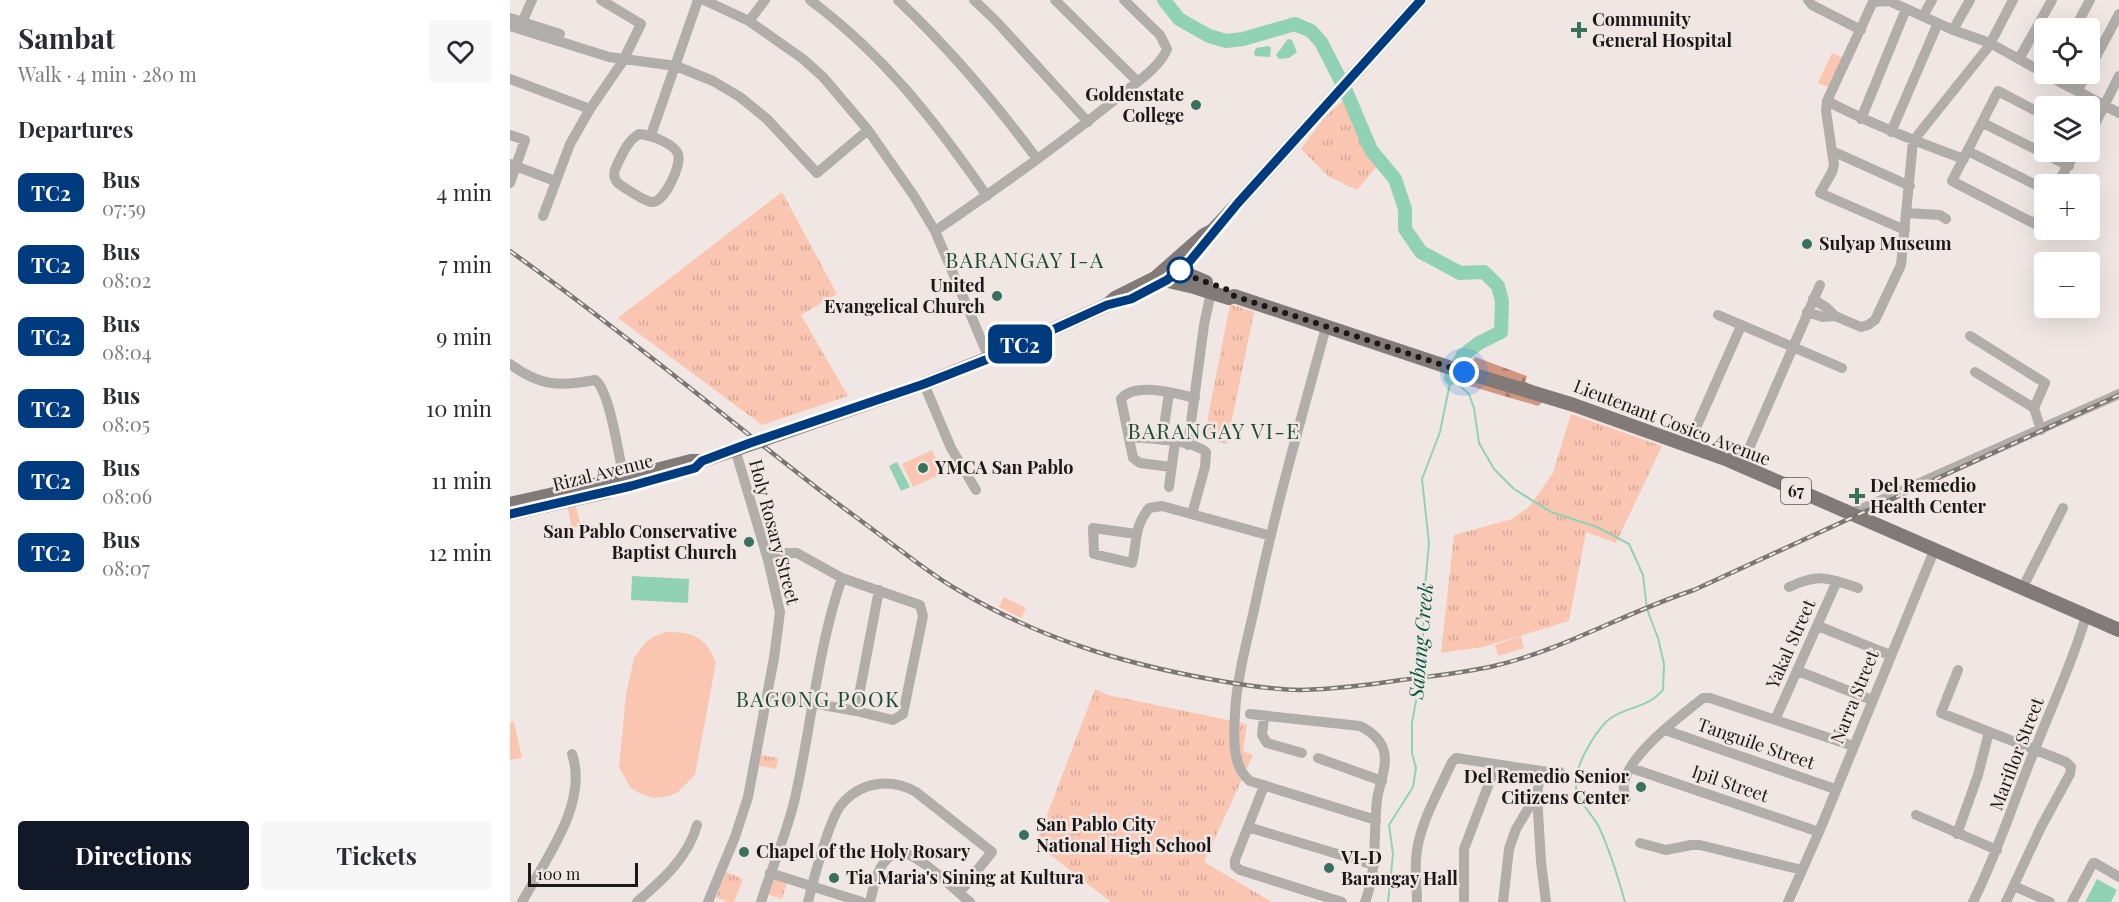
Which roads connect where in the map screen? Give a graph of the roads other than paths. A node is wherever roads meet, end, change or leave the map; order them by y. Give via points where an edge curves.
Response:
1 (532, 0) edge
2 (601, 0) edge
3 (698, 0) edge
4 (704, 0) edge
5 (765, 0) edge
6 (810, 0) edge
7 (898, 0) edge
8 (974, 0) edge
9 (1055, 0) edge
10 (1421, 0) edge
11 (1809, 0) edge
12 (1889, 0) edge
13 (1932, 0) edge
14 (1970, 0) edge
15 (2013, 0) edge
16 (2052, 0) edge
17 (2090, 0) edge
18 (1871, 1) edge
19 (1129, 2) edge
20 (1906, 9) junction
21 (2119, 14) edge
22 (1923, 16) junction
23 (510, 18) edge
24 (2080, 18) edge
25 (749, 21) junction
26 (1938, 23) junction
27 (517, 25) edge
28 (1861, 30) junction
29 (1953, 30) junction
30 (1990, 44) junction
31 (2100, 49) edge
32 (628, 59) junction
33 (2019, 59) junction
34 (675, 66) junction
35 (2034, 67) edge
36 (2119, 76) edge
37 (510, 79) edge
38 (1137, 81) junction
39 (2065, 84) edge
40 (2081, 84) edge
41 (2077, 91) junction
42 (1827, 101) junction
43 (2104, 105) junction
44 (590, 109) junction
45 (2034, 110) edge
46 (2100, 113) edge
47 (2119, 113) edge
48 (1861, 119) junction
49 (1088, 122) junction
50 (1983, 123) junction
51 (868, 130) junction
52 (1891, 132) junction
53 (510, 135) edge
54 (651, 135) junction
55 (1913, 141) junction
56 (1832, 151) junction
57 (1966, 155) junction
58 (1037, 159) junction
59 (2071, 162) edge
60 (513, 166) edge
61 (2069, 166) junction
62 (2064, 174) edge
63 (555, 181) junction
64 (510, 183) edge
65 (2034, 185) edge
66 (1910, 186) junction
67 (987, 196) junction
68 (1907, 213) junction
69 (543, 216) dead end
70 (1946, 219) dead end
71 (2034, 223) edge
72 (1905, 230) junction
73 (935, 231) junction
74 (1167, 274) junction
75 (1820, 285) dead end
76 (1211, 292) junction
77 (1234, 296) junction
78 (1813, 299) junction
79 (1807, 312) junction
80 (1718, 315) dead end
81 (1835, 316) junction
82 (1741, 326) junction
83 (1326, 327) junction
84 (1970, 336) dead end
85 (1792, 346) junction
86 (989, 358) junction
87 (510, 364) edge
88 (1842, 368) dead end
89 (1975, 372) dead end
90 (924, 384) junction
91 (1169, 393) junction
92 (2119, 394) edge
93 (1195, 398) junction
94 (2034, 408) junction
95 (2041, 430) junction
96 (1130, 437) junction
97 (1162, 440) junction
98 (1175, 442) junction
99 (1188, 445) junction
100 (1688, 446) junction
101 (735, 449) junction
102 (1741, 466) junction
103 (1171, 467) junction
104 (628, 482) junction
105 (1169, 488) dead end
106 (976, 490) dead end
107 (538, 503) junction
108 (510, 504) edge
109 (2063, 508) dead end
110 (510, 514) edge
111 (1192, 514) junction
112 (1850, 514) junction
113 (1136, 534) junction
114 (1271, 536) junction
115 (1934, 551) junction
116 (768, 560) junction
117 (842, 578) junction
118 (1837, 581) junction
119 (1790, 587) dead end
120 (1858, 588) dead end
121 (2022, 589) junction
122 (879, 590) junction
123 (2086, 616) junction
124 (1818, 626) junction
125 (2119, 630) edge
126 (1890, 655) junction
127 (1958, 670) dead end
128 (1798, 671) junction
129 (768, 694) junction
130 (1872, 700) junction
131 (813, 704) junction
132 (856, 711) junction
133 (1250, 714) dead end
134 (1264, 717) junction
135 (1775, 720) junction
136 (1665, 730) junction
137 (1989, 732) junction
138 (1852, 746) junction
139 (2034, 750) junction
140 (1302, 753) dead end
141 (572, 754) dead end
142 (1318, 758) dead end
143 (1496, 765) junction
144 (1630, 768) junction
145 (1541, 771) junction
146 (1560, 772) dead end
147 (1382, 781) junction
148 (1264, 786) junction
149 (1835, 789) junction
150 (1537, 794) junction
151 (1626, 798) dead end
152 (1916, 815) dead end
153 (1376, 820) junction
154 (697, 825) dead end
155 (1248, 827) junction
156 (1819, 832) junction
157 (1957, 834) junction
158 (1640, 843) dead end
159 (1997, 850) junction
160 (1374, 865) junction
161 (1802, 870) junction
162 (770, 873) junction
163 (2119, 877) edge
164 (2014, 886) junction
165 (812, 887) junction
166 (959, 893) junction
167 (1308, 897) edge
168 (712, 901) edge
169 (2046, 901) edge
170 (522, 902) edge
171 (637, 902) edge
172 (760, 902) edge
173 (808, 902) edge
174 (862, 902) edge
175 (870, 902) edge
176 (970, 902) edge
177 (1342, 902) edge
178 (1365, 902) edge
179 (1417, 902) edge
180 (1464, 902) edge
181 (1503, 902) edge
182 (1546, 902) edge
183 (1788, 902) edge
184 (1973, 902) edge
185 (2006, 902) edge
186 (2072, 902) edge

1 - 27 street
2 - 32 street via 641,24
3 - 34 street
4 - 25 street
5 - 25 street
6 - 67 street via 863,44 910,93
7 - 58 street via 954,56
8 - 49 street
9 - 38 street
10 - 74 main road, Rizal Avenue via 1213,230
11 - 28 street
12 - 18 street
12 - 20 street
13 - 22 street
14 - 29 street
15 - 30 street
16 - 33 street
17 - 24 street
18 - 28 street
19 - 38 street via 1167,49
20 - 22 street
20 - 48 street
21 - 31 street
22 - 26 street
23 - 27 street
25 - 51 street via 803,59
26 - 29 street
26 - 52 street
27 - 32 street
28 - 42 street
29 - 30 street
30 - 33 street
30 - 55 street
32 - 34 street
32 - 44 street
33 - 35 street
34 - 51 street via 740,97 817,173
34 - 54 street
36 - 43 street
37 - 44 street
38 - 49 street
39 - 41 street
40 - 41 street
41 - 43 street
42 - 48 street
42 - 56 street
43 - 46 street
43 - 47 street
44 - 63 street
45 - 50 street via 1998,91
48 - 52 street
49 - 58 street
50 - 57 street
50 - 61 street
51 - 73 street
52 - 55 street
53 - 60 street via 525,140
54 - 54 street via 639,134 629,141 614,171 619,184 650,202 662,198 680,164 676,149
55 - 57 street
55 - 66 street
56 - 66 street
56 - 72 street via 1834,165 1820,193
57 - 65 street
57 - 71 street via 1952,182
58 - 67 street
59 - 61 street
60 - 63 street
60 - 64 street
61 - 62 street
63 - 69 street
66 - 68 street
67 - 73 street
68 - 70 street via 1940,215
68 - 72 street
72 - 81 street via 1901,265 1875,320 1861,327
73 - 86 street
74 - 76 main road, Lieutenant Cosico Avenue / 67
74 - 77 main road, Lieutenant Cosico Avenue / 67 via 1231,291
74 - 86 main road, Rizal Avenue via 1131,299 1107,305
75 - 78 street
76 - 77 main road, Lieutenant Cosico Avenue / 67
76 - 93 street
77 - 83 main road, Lieutenant Cosico Avenue / 67
78 - 79 street
78 - 81 street
79 - 81 street
79 - 85 street
80 - 82 street
82 - 85 street
82 - 100 street
83 - 100 main road, Lieutenant Cosico Avenue / 67 via 1541,394
83 - 114 street
84 - 94 street via 2044,383
85 - 88 street
85 - 102 street
86 - 90 main road, Rizal Avenue
87 - 104 street via 525,375 550,384 595,380 600,384
89 - 94 street
90 - 101 main road, Rizal Avenue
90 - 106 street via 951,448
91 - 93 street
91 - 96 street via 1154,389 1124,395 1121,402
91 - 97 street
92 - 95 street
93 - 99 street
94 - 95 street
95 - 112 street
96 - 97 street
96 - 103 street via 1132,458 1136,461
97 - 98 street
98 - 99 street
98 - 103 street
99 - 111 street via 1206,452
100 - 102 main road, Lieutenant Cosico Avenue / 67
101 - 104 main road, Rizal Avenue
101 - 116 street, Holy Rosary Street
102 - 112 main road, Lieutenant Cosico Avenue / 67
103 - 105 street
104 - 107 main road, Rizal Avenue
107 - 108 main road, Rizal Avenue
107 - 110 main road, Rizal Avenue
109 - 121 street
111 - 113 street via 1162,506 1149,508
111 - 114 street
112 - 115 main road, Lieutenant Cosico Avenue / 67
113 - 113 street via 1132,563 1094,554 1093,528
114 - 148 street via 1235,710 1240,771 1250,781
115 - 121 main road, Lieutenant Cosico Avenue / 67
115 - 126 street, Narra Street
116 - 117 street via 797,553
116 - 129 street, Holy Rosary Street via 780,612
117 - 122 street
117 - 131 street via 831,612
118 - 119 street via 1814,577
118 - 120 street
118 - 124 street, Yakal Street
121 - 123 main road, Lieutenant Cosico Avenue / 67
122 - 132 street
122 - 132 street via 920,605 923,616 903,714 894,720
123 - 125 main road, Lieutenant Cosico Avenue / 67
123 - 139 street, Mariflor Street
124 - 126 street
124 - 128 street, Yakal Street
126 - 130 street, Narra Street
127 - 137 street via 1941,712
128 - 130 street
128 - 135 street, Yakal Street
129 - 131 street
129 - 168 street, Holy Rosary Street via 748,797
130 - 138 street, Narra Street
131 - 132 street
131 - 162 street via 793,806
133 - 134 street
134 - 140 street via 1262,735 1267,743
134 - 147 street via 1369,730 1383,750
135 - 136 street via 1703,698
135 - 138 street
136 - 144 street
136 - 149 street, Tanguile Street
137 - 139 street
137 - 157 street
138 - 149 street, Narra Street
139 - 159 street, Mariflor Street
139 - 164 street via 2066,762 2071,767 2070,774
141 - 170 street via 577,782 573,803
142 - 147 street
143 - 145 street
143 - 179 street via 1460,757 1452,762 1419,840
143 - 180 street via 1464,849
144 - 151 street via 1623,786
144 - 156 street, Ipil Street
145 - 146 street
145 - 150 street
147 - 153 street
148 - 153 street
148 - 155 street
149 - 156 street, Narra Street
150 - 181 street via 1509,849
150 - 182 street
152 - 157 street
153 - 160 street
154 - 171 street via 686,853
155 - 160 street
155 - 167 street via 1235,866
156 - 161 street, Narra Street
157 - 159 street
158 - 161 street via 1666,850 1700,845
159 - 184 street, Mariflor Street
160 - 178 street
161 - 183 street, Narra Street
162 - 165 street
162 - 172 street
163 - 186 street via 2092,863
164 - 169 street
164 - 185 street
165 - 166 street via 841,806 877,783 903,785 916,792 992,852
165 - 173 street
165 - 174 street
166 - 175 street via 910,854 900,851 885,860
166 - 176 street
167 - 177 street

